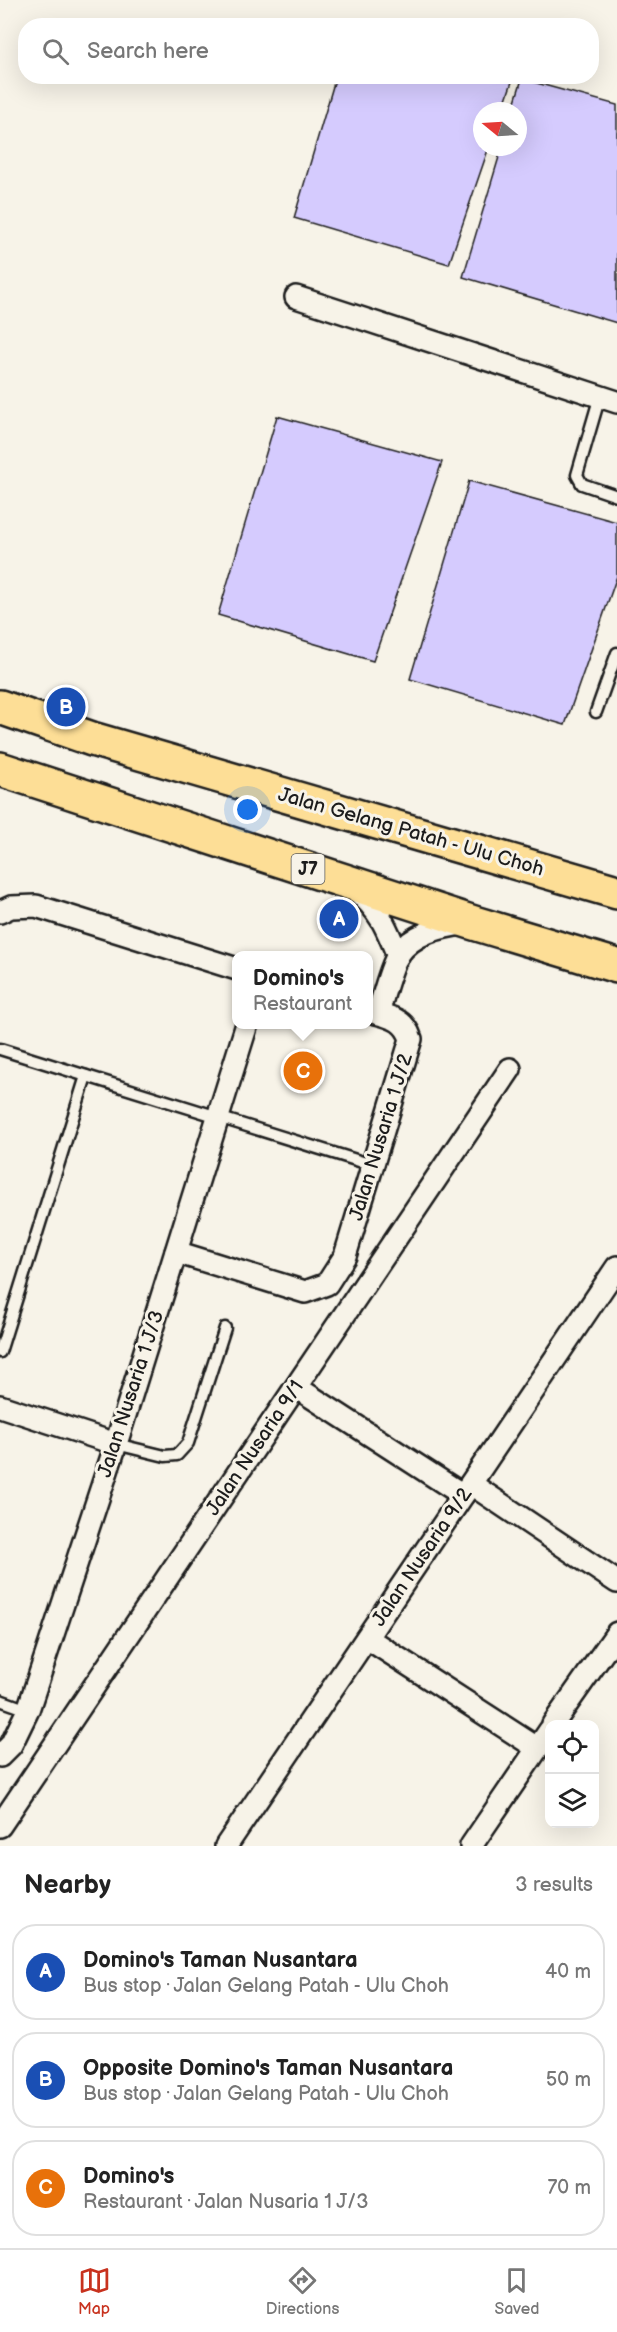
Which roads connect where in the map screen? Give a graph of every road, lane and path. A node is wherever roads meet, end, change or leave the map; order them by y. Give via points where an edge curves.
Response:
1 (296, 297) dead end
2 (608, 399) edge
3 (617, 496) edge
4 (617, 653) edge
5 (0, 706) edge
6 (596, 712) dead end
7 (0, 770) edge
8 (347, 881) junction
9 (617, 892) edge
10 (0, 912) edge
11 (474, 923) junction
12 (398, 956) junction
13 (617, 966) edge
14 (232, 967) edge
15 (374, 1012) edge
16 (245, 1029) edge
17 (0, 1049) edge
18 (510, 1068) dead end
19 (86, 1076) junction
20 (219, 1116) junction
21 (372, 1165) junction
22 (176, 1252) junction
23 (617, 1267) edge
24 (225, 1328) dead end
25 (0, 1352) edge
26 (296, 1387) junction
27 (0, 1406) edge
28 (116, 1444) junction
29 (467, 1489) junction
30 (617, 1582) edge
31 (617, 1632) edge
32 (366, 1638) junction
33 (0, 1700) edge
34 (28, 1710) junction
35 (556, 1720) edge
36 (545, 1736) edge
37 (537, 1748) junction
38 (0, 1756) edge
39 (0, 1826) edge
40 (226, 1846) edge
41 (471, 1846) edge

1 - 2 street
2 - 3 lane via 577,475 582,484
4 - 6 lane
5 - 9 main road, Jalan Gelang Patah - Ulu Choh via 92,739
7 - 8 main road, J7
8 - 11 main road, J7
8 - 12 street via 385,923
10 - 14 street via 36,906
11 - 12 street via 444,926 408,945
11 - 13 main road, J7
12 - 15 street
15 - 21 street, Jalan Nusaria 1 J/2 via 401,1022 411,1039
16 - 20 street, Jalan Nusaria 1 J/3
17 - 19 lane
18 - 26 street, Jalan Nusaria 9/1
19 - 20 lane
19 - 25 lane
20 - 21 lane
20 - 22 street, Jalan Nusaria 1 J/3
21 - 22 street, Jalan Nusaria 1 J/2 via 345,1256 327,1284 304,1292
22 - 28 street, Jalan Nusaria 1 J/3
23 - 29 street, Jalan Nusaria 9/2
24 - 28 lane via 188,1443 177,1455 165,1456
26 - 29 street
26 - 39 street, Jalan Nusaria 9/1
27 - 28 street
28 - 34 street, Jalan Nusaria 1 J/3
29 - 30 street
29 - 32 street, Jalan Nusaria 9/2
31 - 35 street
32 - 37 street
32 - 40 street, Jalan Nusaria 9/2
33 - 34 lane
34 - 38 street, Jalan Nusaria 1 J/3 via 11,1745
36 - 37 street
37 - 41 street

